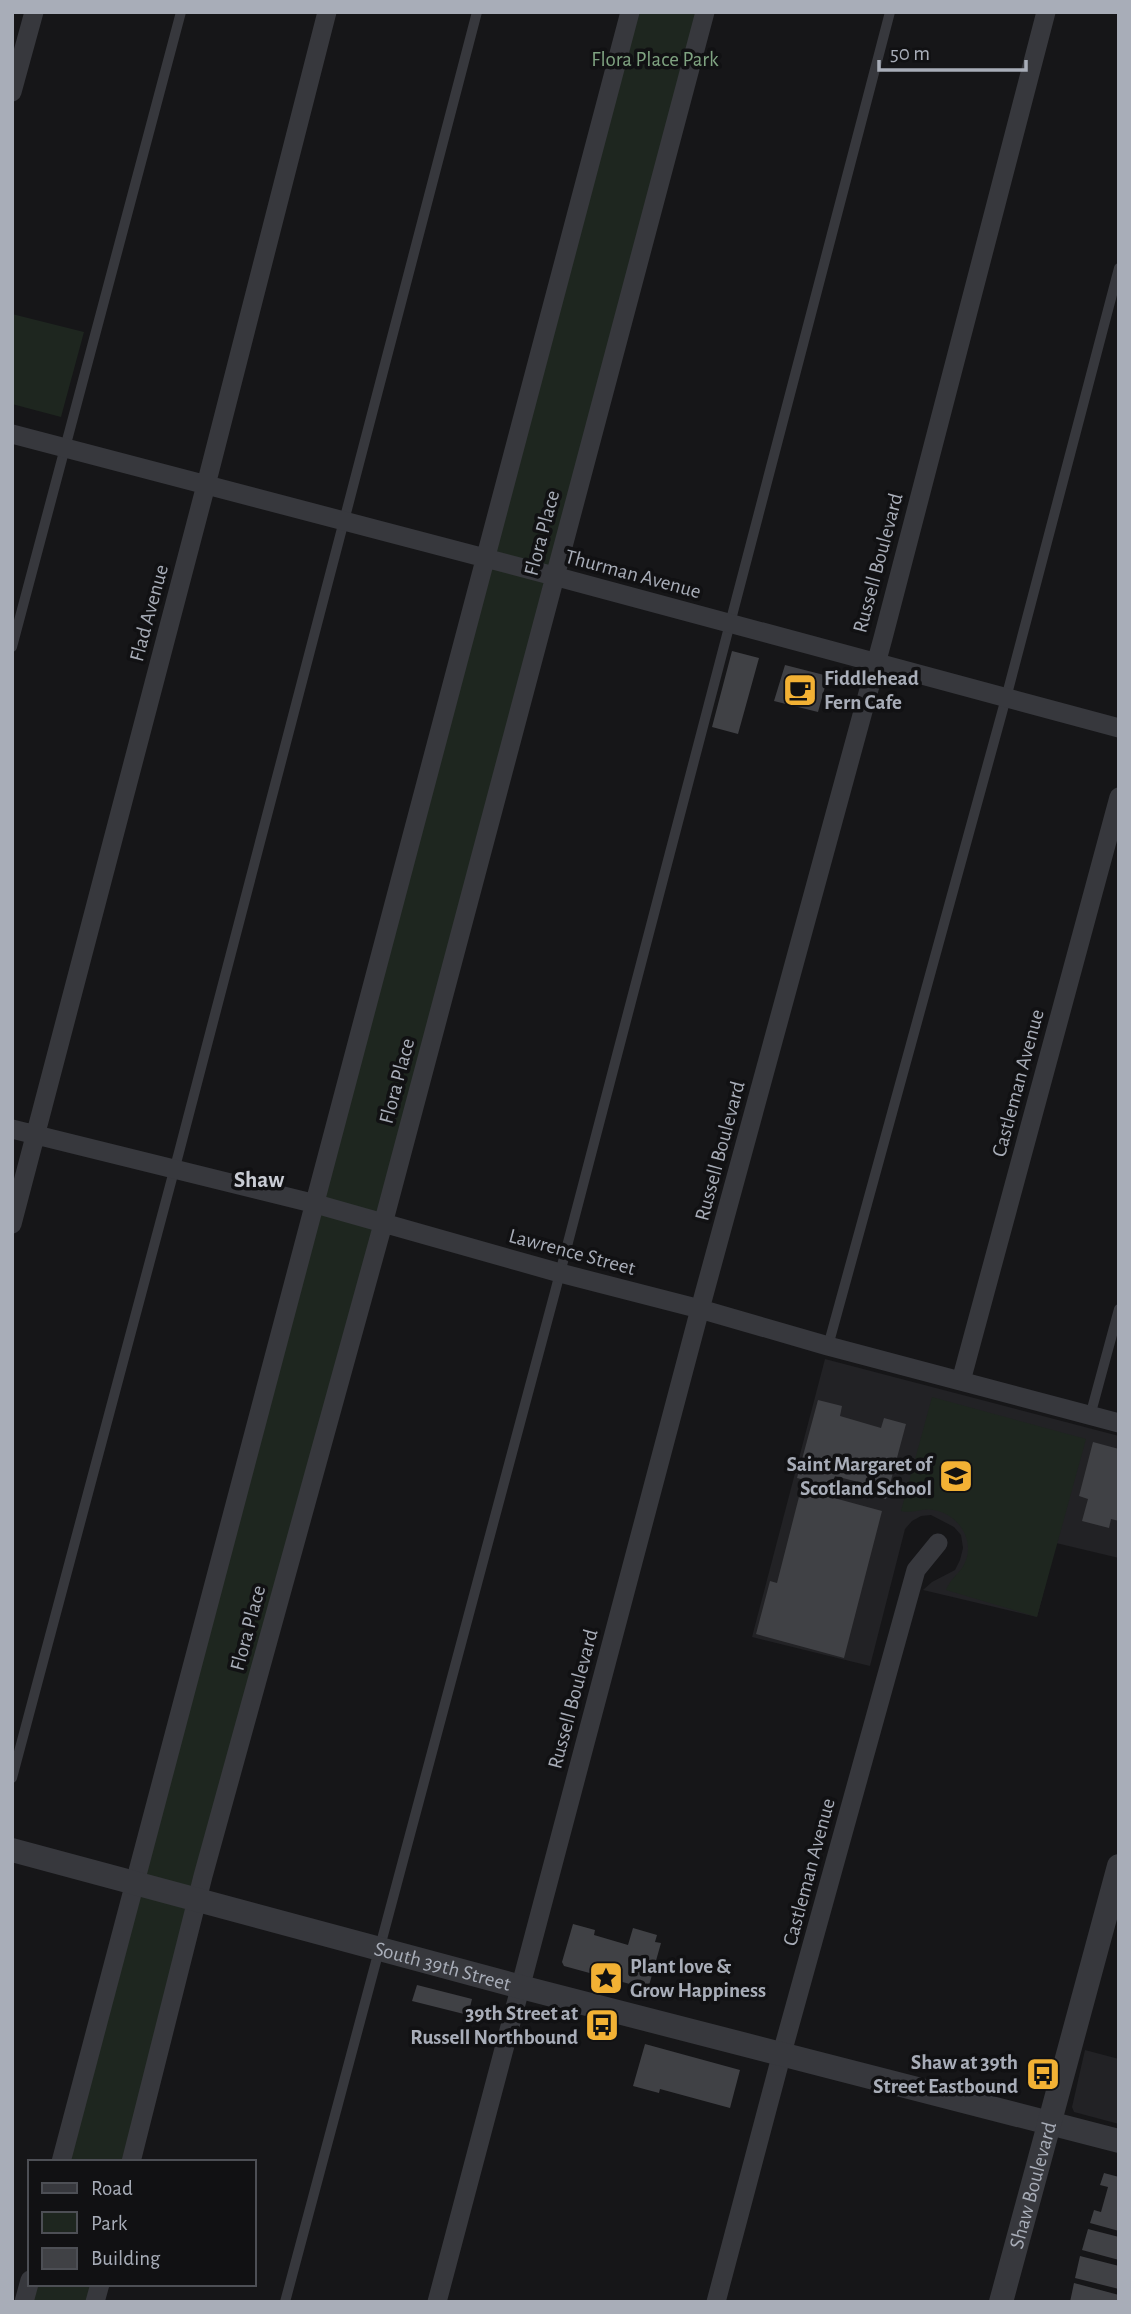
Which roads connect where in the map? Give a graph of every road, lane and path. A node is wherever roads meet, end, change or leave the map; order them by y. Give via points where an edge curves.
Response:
1 (34, 12) edge
2 (181, 12) edge
3 (327, 12) edge
4 (477, 12) edge
5 (630, 12) edge
6 (705, 12) edge
7 (890, 12) edge
8 (1046, 12) edge
9 (12, 92) edge
10 (1119, 268) edge
11 (12, 433) edge
12 (64, 447) junction
13 (206, 485) junction
14 (345, 522) junction
15 (485, 558) junction
16 (554, 576) junction
17 (729, 624) junction
18 (12, 647) edge
19 (876, 664) junction
20 (1006, 698) junction
21 (1119, 728) edge
22 (1119, 797) edge
23 (12, 1129) edge
24 (36, 1136) junction
25 (175, 1168) junction
26 (316, 1204) junction
27 (12, 1224) edge
28 (383, 1224) junction
29 (560, 1273) junction
30 (700, 1309) junction
31 (1119, 1309) edge
32 (828, 1346) junction
33 (961, 1381) junction
34 (1090, 1416) junction
35 (1119, 1423) edge
36 (938, 1543) dead end
37 (12, 1778) edge
38 (12, 1850) edge
39 (1119, 1866) edge
40 (135, 1883) junction
41 (197, 1899) junction
42 (379, 1948) junction
43 (521, 1987) junction
44 (782, 2053) junction
45 (1048, 2122) junction
46 (1119, 2141) edge
47 (62, 2160) edge
48 (132, 2160) edge
49 (285, 2302) edge
50 (437, 2302) edge
51 (716, 2302) edge
52 (1001, 2302) edge

1 - 9 street
2 - 12 lane
3 - 13 street, Flad Avenue
4 - 14 lane
5 - 15 street, Flora Place
6 - 16 street, Flora Place
7 - 17 lane
8 - 19 street, Russell Boulevard
10 - 20 lane
11 - 12 street, Thurman Avenue
12 - 13 street, Thurman Avenue
12 - 18 lane
13 - 14 street, Thurman Avenue
13 - 24 street, Flad Avenue
14 - 15 street, Thurman Avenue
14 - 25 lane
15 - 16 street, Thurman Avenue
15 - 26 street, Flora Place
16 - 17 street, Thurman Avenue
16 - 28 street, Flora Place
17 - 19 street, Thurman Avenue
17 - 29 lane
19 - 20 street, Thurman Avenue
19 - 30 street, Russell Boulevard
20 - 21 street, Thurman Avenue
20 - 32 lane
22 - 33 street, Castleman Avenue
23 - 24 street, Lawrence Street
24 - 25 street, Lawrence Street
24 - 27 street, Flad Avenue
25 - 26 street, Lawrence Street
25 - 37 lane
26 - 28 street, Lawrence Street
26 - 40 street, Flora Place
28 - 29 street, Lawrence Street
28 - 41 street, Flora Place
29 - 30 street, Lawrence Street
29 - 42 lane
30 - 32 street, Lawrence Street
30 - 43 street, Russell Boulevard
31 - 34 lane
32 - 33 street, Lawrence Street
33 - 34 street, Lawrence Street
34 - 35 street, Lawrence Street
36 - 44 street, Castleman Avenue via 916,1570
38 - 40 street, South 39th Street
39 - 45 street, Shaw Boulevard
40 - 41 street, South 39th Street
40 - 47 street, Flora Place
41 - 42 street, South 39th Street
41 - 48 street, Flora Place
42 - 43 street, South 39th Street
42 - 49 lane
43 - 44 street, South 39th Street
43 - 50 street, Russell Boulevard
44 - 45 street, South 39th Street
44 - 51 street, Castleman Avenue
45 - 46 street, South 39th Street
45 - 52 street, Shaw Boulevard

